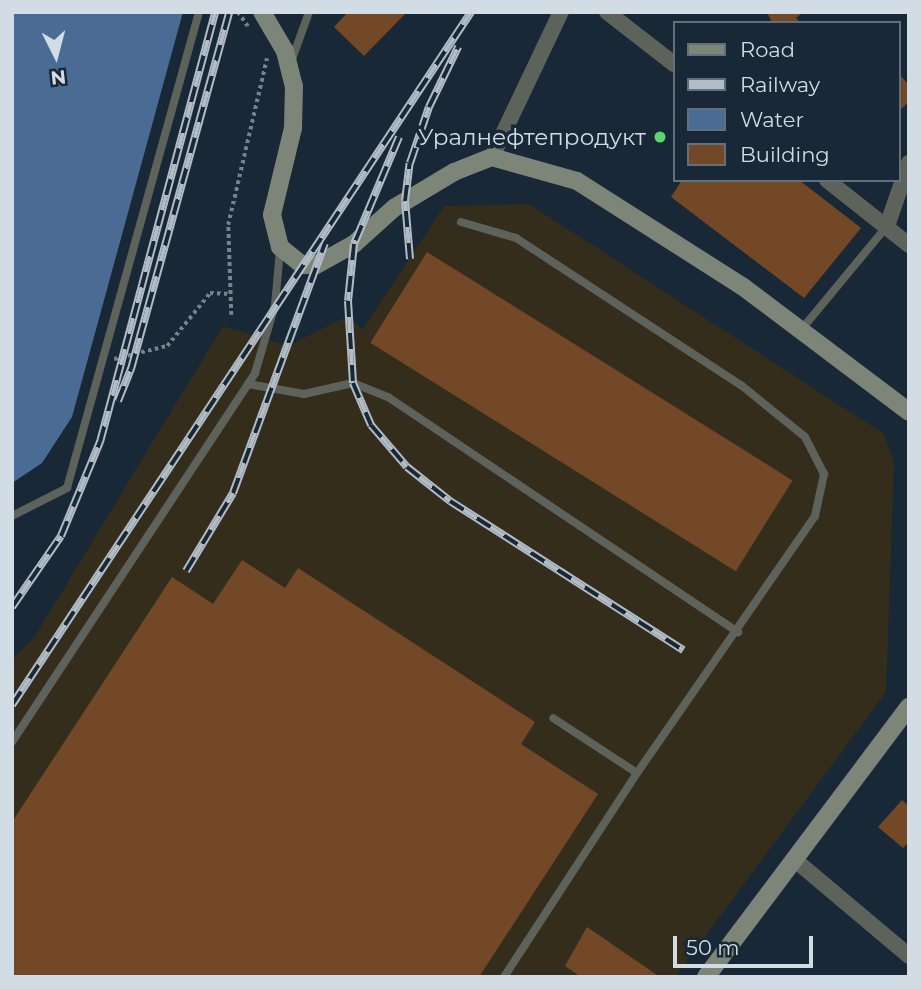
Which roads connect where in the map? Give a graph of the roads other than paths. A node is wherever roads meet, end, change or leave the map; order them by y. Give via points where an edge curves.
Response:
1 (199, 12) edge
2 (262, 12) edge
3 (309, 12) edge
4 (561, 12) edge
5 (607, 12) edge
6 (673, 63) edge
7 (289, 68) junction
8 (492, 157) junction
9 (909, 163) edge
10 (830, 182) edge
11 (461, 222) dead end
12 (887, 226) junction
13 (909, 245) edge
14 (281, 247) junction
15 (801, 330) junction
16 (248, 384) junction
17 (909, 412) edge
18 (12, 516) edge
19 (738, 632) junction
20 (909, 707) edge
21 (553, 718) dead end
22 (12, 742) edge
23 (637, 773) junction
24 (795, 860) junction
25 (909, 956) edge
26 (504, 977) edge
27 (706, 977) edge

1 - 18 lane via 67,488
2 - 7 street
3 - 7 lane
4 - 8 street
5 - 6 street
7 - 14 street via 293,128 272,215
8 - 14 street via 405,201 354,244 316,265 302,265
8 - 15 street via 578,181
9 - 12 street
10 - 12 street
11 - 19 lane via 516,238 741,385 806,437 824,474 815,516
12 - 13 street
12 - 15 lane
14 - 16 lane via 275,305
15 - 17 street
16 - 19 lane via 303,394 353,383 388,397
16 - 22 lane
19 - 23 lane
20 - 24 street
21 - 23 lane
23 - 26 lane
24 - 25 street
24 - 27 street

